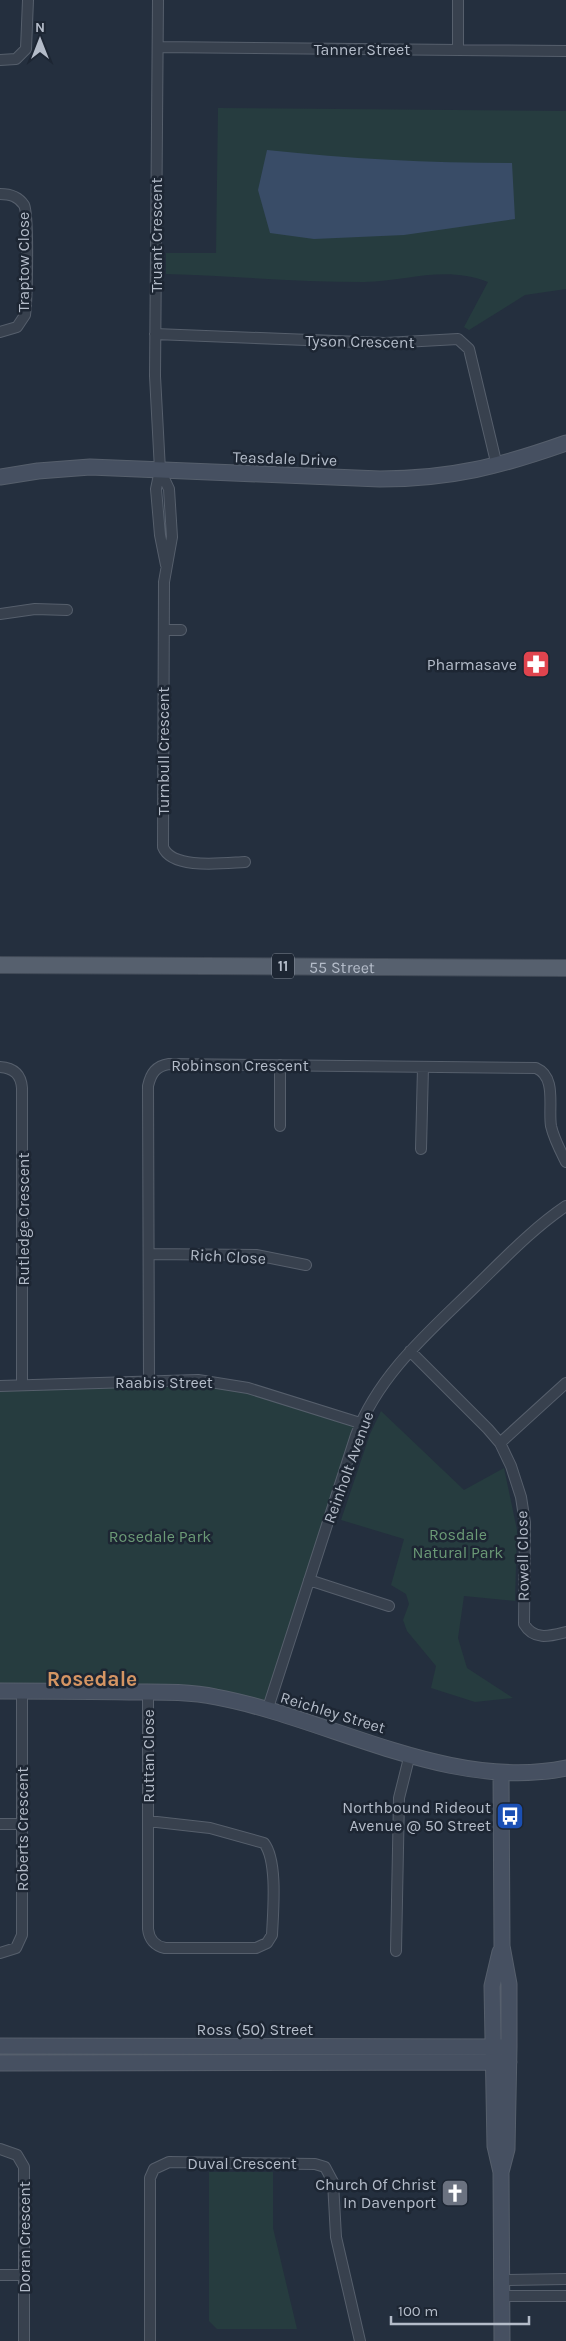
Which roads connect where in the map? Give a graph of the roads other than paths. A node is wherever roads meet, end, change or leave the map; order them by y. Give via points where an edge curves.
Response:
1 (28, 0) edge
2 (158, 0) edge
3 (458, 0) edge
4 (158, 47) junction
5 (458, 49) junction
6 (566, 51) edge
7 (0, 60) edge
8 (0, 194) edge
9 (0, 332) edge
10 (156, 334) junction
11 (566, 442) edge
12 (497, 466) junction
13 (160, 470) junction
14 (0, 477) edge
15 (67, 610) dead end
16 (0, 614) edge
17 (164, 630) junction
18 (181, 630) dead end
19 (245, 862) dead end
20 (0, 965) edge
21 (566, 968) edge
22 (280, 1065) junction
23 (422, 1066) junction
24 (0, 1067) edge
25 (280, 1126) dead end
26 (421, 1150) dead end
27 (566, 1162) edge
28 (566, 1206) edge
29 (149, 1254) junction
30 (306, 1266) dead end
31 (410, 1351) junction
32 (149, 1380) junction
33 (566, 1383) edge
34 (22, 1385) junction
35 (0, 1386) edge
36 (360, 1423) junction
37 (500, 1443) junction
38 (309, 1580) junction
39 (389, 1606) dead end
40 (566, 1632) edge
41 (0, 1691) edge
42 (22, 1691) junction
43 (148, 1692) junction
44 (267, 1710) junction
45 (410, 1754) junction
46 (566, 1768) edge
47 (501, 1773) junction
48 (148, 1821) junction
49 (0, 1824) edge
50 (22, 1824) junction
51 (502, 1946) junction
52 (396, 1951) dead end
53 (0, 1953) edge
54 (0, 2046) edge
55 (493, 2046) junction
56 (509, 2047) junction
57 (509, 2062) junction
58 (0, 2063) edge
59 (493, 2063) junction
60 (0, 2149) edge
61 (501, 2172) junction
62 (0, 2275) edge
63 (24, 2275) junction
64 (566, 2279) edge
65 (501, 2280) junction
66 (501, 2296) junction
67 (566, 2296) edge
68 (24, 2341) edge
69 (150, 2341) edge
70 (360, 2341) edge
71 (502, 2341) edge

1 - 7 street via 26,49 16,59
2 - 4 street, Truant Crescent
3 - 5 street
4 - 5 street, Tanner Street
4 - 10 street, Truant Crescent
5 - 6 street, Tanner Street
8 - 9 street, Traptow Close via 16,197 24,205 26,232 25,315 17,327
10 - 12 street, Tyson Crescent via 391,344 458,339 469,349
10 - 13 street, Truant Crescent
11 - 12 street, Teasdale Drive
12 - 13 street, Teasdale Drive via 461,474 404,479
13 - 14 street, Teasdale Drive via 76,468
13 - 17 street, Turnbull Crescent via 156,489 166,565
15 - 16 street
17 - 18 street
17 - 19 street, Turnbull Crescent via 163,847 168,856 183,862
20 - 21 main road, 55 Street / 11
22 - 23 street, Robinson Crescent
22 - 25 street
22 - 29 street, Robinson Crescent via 169,1064 152,1073 148,1086
23 - 26 street
23 - 27 street, Robinson Crescent via 529,1067 541,1070 548,1083 553,1133
24 - 34 street, Rutledge Crescent via 16,1072 22,1088
28 - 31 street, Reinholt Avenue via 525,1238
29 - 30 street, Rich Close via 256,1255
29 - 32 street, Robinson Crescent
31 - 36 street, Reinholt Avenue
31 - 37 street, Rowell Close
32 - 34 street, Raabis Street
32 - 36 street, Raabis Street via 198,1380 232,1385
33 - 37 street
34 - 35 street, Raabis Street
36 - 38 street, Reinholt Avenue
37 - 40 street, Rowell Close via 516,1478 524,1512 524,1624 537,1636
38 - 39 street
38 - 44 street, Reinholt Avenue
41 - 42 street, Reichley Street
42 - 43 street, Reichley Street
42 - 50 street, Roberts Crescent
43 - 44 street, Reichley Street via 216,1696
43 - 48 street, Ruttan Close
44 - 45 street, Reichley Street
45 - 47 street, Reichley Street via 454,1766
45 - 52 street via 399,1798
46 - 47 street, Reichley Street via 534,1773
47 - 51 street
48 - 48 street, Ruttan Close via 148,1929 154,1943 170,1948 256,1948 268,1942 272,1935 272,1865 270,1852 264,1843 210,1828
49 - 50 street
50 - 53 street, Roberts Crescent via 22,1935 16,1948
51 - 55 street via 492,1986
51 - 56 street via 509,1984
54 - 55 street, Ross (50) Street
55 - 56 street, Ross (50) Street
55 - 59 street
56 - 57 street
57 - 59 street, Ross (50) Street
57 - 61 street via 507,2149
58 - 59 street, Ross (50) Street
59 - 61 street via 495,2146
60 - 63 street, Doran Crescent via 18,2154 24,2167
61 - 65 street
62 - 63 street
63 - 68 street, Doran Crescent
64 - 65 street
65 - 66 street
66 - 67 street
66 - 71 street
69 - 70 street, Duval Crescent via 150,2178 158,2165 179,2162 315,2164 326,2167 333,2182 335,2230

